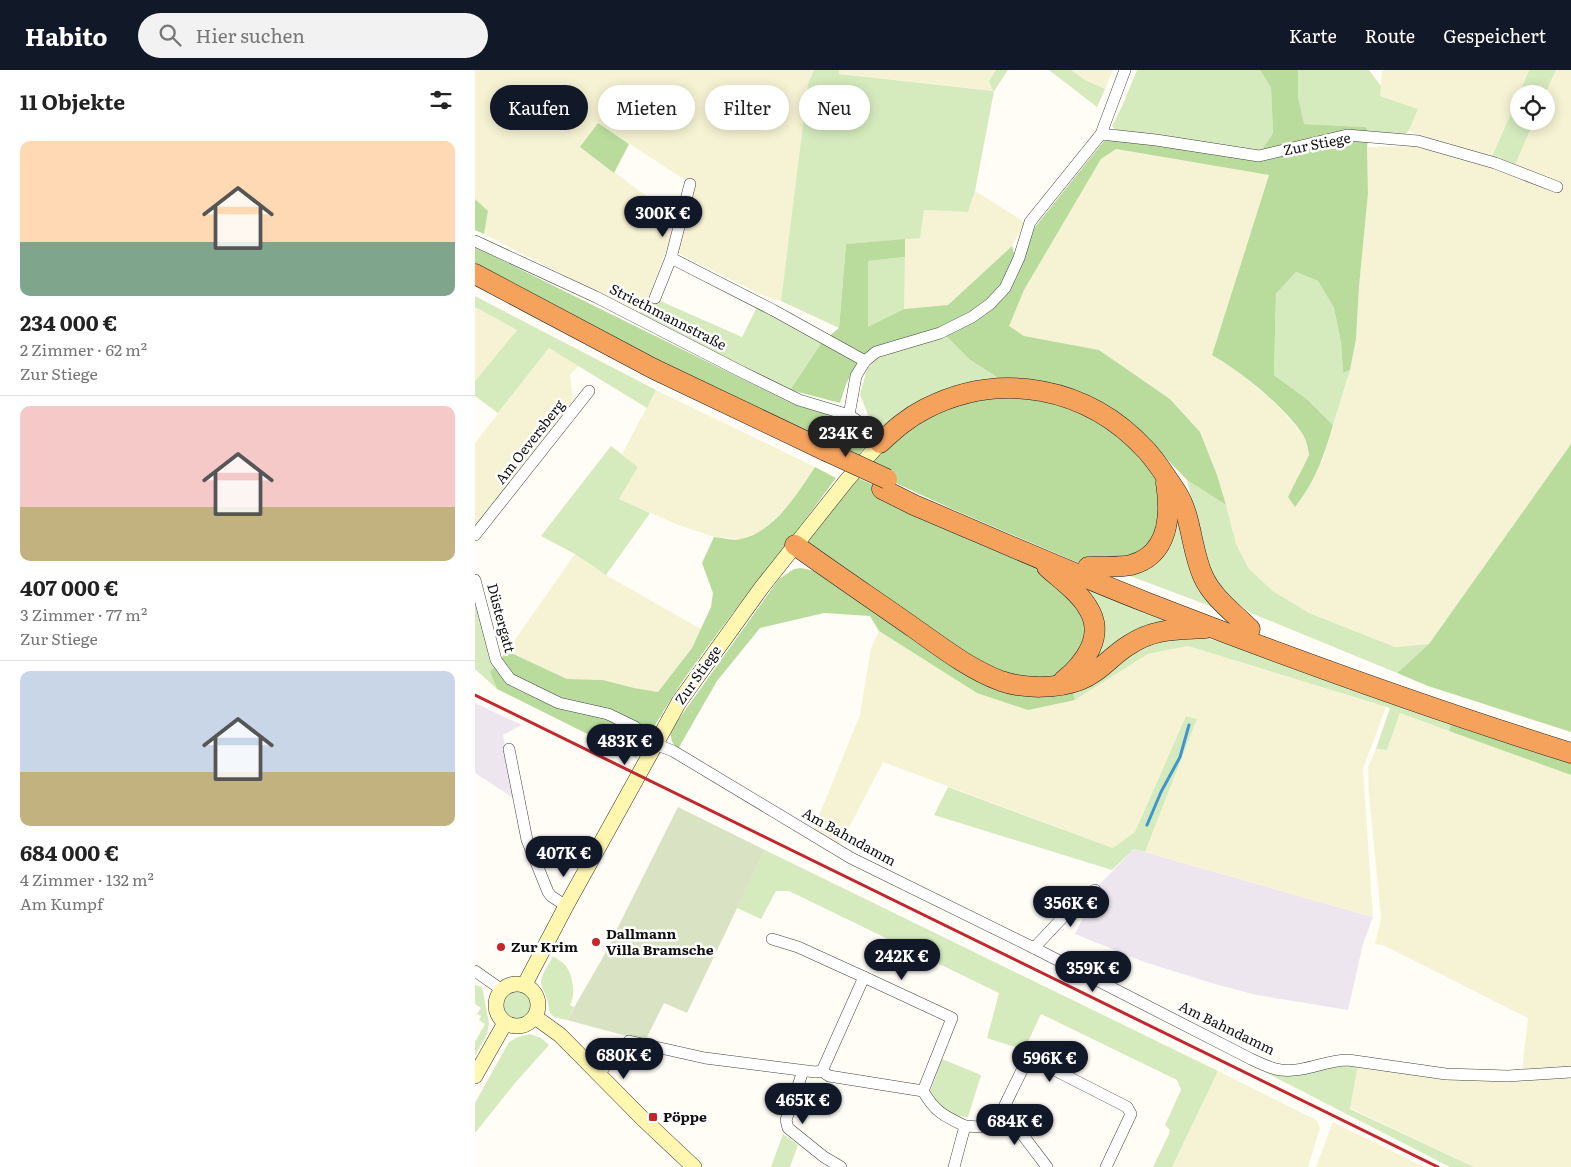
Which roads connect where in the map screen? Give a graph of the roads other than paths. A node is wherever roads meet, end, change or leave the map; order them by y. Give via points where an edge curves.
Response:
1 (1125, 70) edge
2 (1101, 134) junction
3 (690, 184) dead end
4 (1557, 187) dead end
5 (475, 241) edge
6 (671, 258) junction
7 (475, 274) edge
8 (475, 287) edge
9 (655, 298) dead end
10 (865, 362) junction
11 (589, 391) dead end
12 (849, 415) junction
13 (880, 443) junction
14 (823, 456) junction
15 (1165, 476) junction
16 (884, 484) junction
17 (475, 535) edge
18 (795, 546) junction
19 (1036, 557) junction
20 (1088, 566) junction
21 (475, 580) edge
22 (1214, 628) junction
23 (1250, 629) junction
24 (1060, 684) junction
25 (1571, 741) edge
26 (655, 744) junction
27 (509, 749) dead end
28 (1571, 753) edge
29 (1095, 890) dead end
30 (566, 906) junction
31 (772, 939) dead end
32 (1034, 948) junction
33 (475, 971) edge
34 (864, 978) junction
35 (525, 984) junction
36 (501, 990) junction
37 (535, 1017) junction
38 (505, 1023) junction
39 (803, 1071) junction
40 (822, 1071) junction
41 (1571, 1072) edge
42 (598, 1074) junction
43 (475, 1076) edge
44 (923, 1091) junction
45 (1003, 1109) junction
46 (965, 1126) junction
47 (694, 1167) edge
48 (841, 1167) edge
49 (955, 1167) edge
50 (1047, 1167) edge
51 (1107, 1167) edge

1 - 2 street
2 - 4 street, Zur Stiege via 1259,156 1347,136 1418,141 1495,163
2 - 10 street via 1029,222 1019,258 1005,288 990,304 940,333 876,352
3 - 6 street, Striethmannstraße
5 - 12 street, Striethmannstraße via 596,297 799,400
6 - 9 street, Striethmannstraße
6 - 10 street
7 - 14 highway
8 - 14 highway via 648,378
10 - 12 street via 856,376
11 - 17 street, Am Oeversberg
12 - 13 street, Striethmannstraße
13 - 15 highway via 900,425 946,399 1020,388 1066,396 1085,404 1145,449
13 - 18 street, Zur Stiege
14 - 16 highway
15 - 20 highway via 1169,518 1158,548 1147,558 1131,565
15 - 23 highway via 1178,495 1203,578
16 - 19 highway via 914,505
16 - 20 highway
18 - 24 highway via 957,658 983,672 1020,686
18 - 26 street, Zur Stiege via 703,667
19 - 22 highway
19 - 24 highway via 1078,596 1093,618 1092,647 1085,660
20 - 23 highway
21 - 26 street, Düstergatt via 496,660 510,679 559,703 608,714 635,727
22 - 24 highway via 1161,630 1129,645 1080,680
22 - 28 highway
23 - 25 highway
26 - 30 street, Zur Stiege
26 - 32 street, Am Bahndamm via 681,756 851,858
27 - 30 street via 527,840 548,892
29 - 32 street via 1083,896
30 - 35 street, Zur Stiege
31 - 34 street via 798,947
32 - 41 street, Am Bahndamm via 1251,1060 1281,1070 1348,1060 1446,1074 1508,1076
33 - 36 street
34 - 40 street
34 - 44 street via 952,1018
35 - 36 street via 512,984
35 - 37 street via 538,999
36 - 38 street via 496,1007
37 - 38 street via 524,1025
37 - 42 street via 560,1035
38 - 43 street
39 - 40 street
39 - 42 street via 705,1058 629,1041
39 - 48 street via 786,1120 787,1128
40 - 44 street via 829,1076
42 - 47 street
44 - 46 street via 931,1105
45 - 46 street via 994,1121 979,1128
45 - 50 street
45 - 51 street via 1026,1062 1033,1059 1127,1107 1131,1114
46 - 49 street

